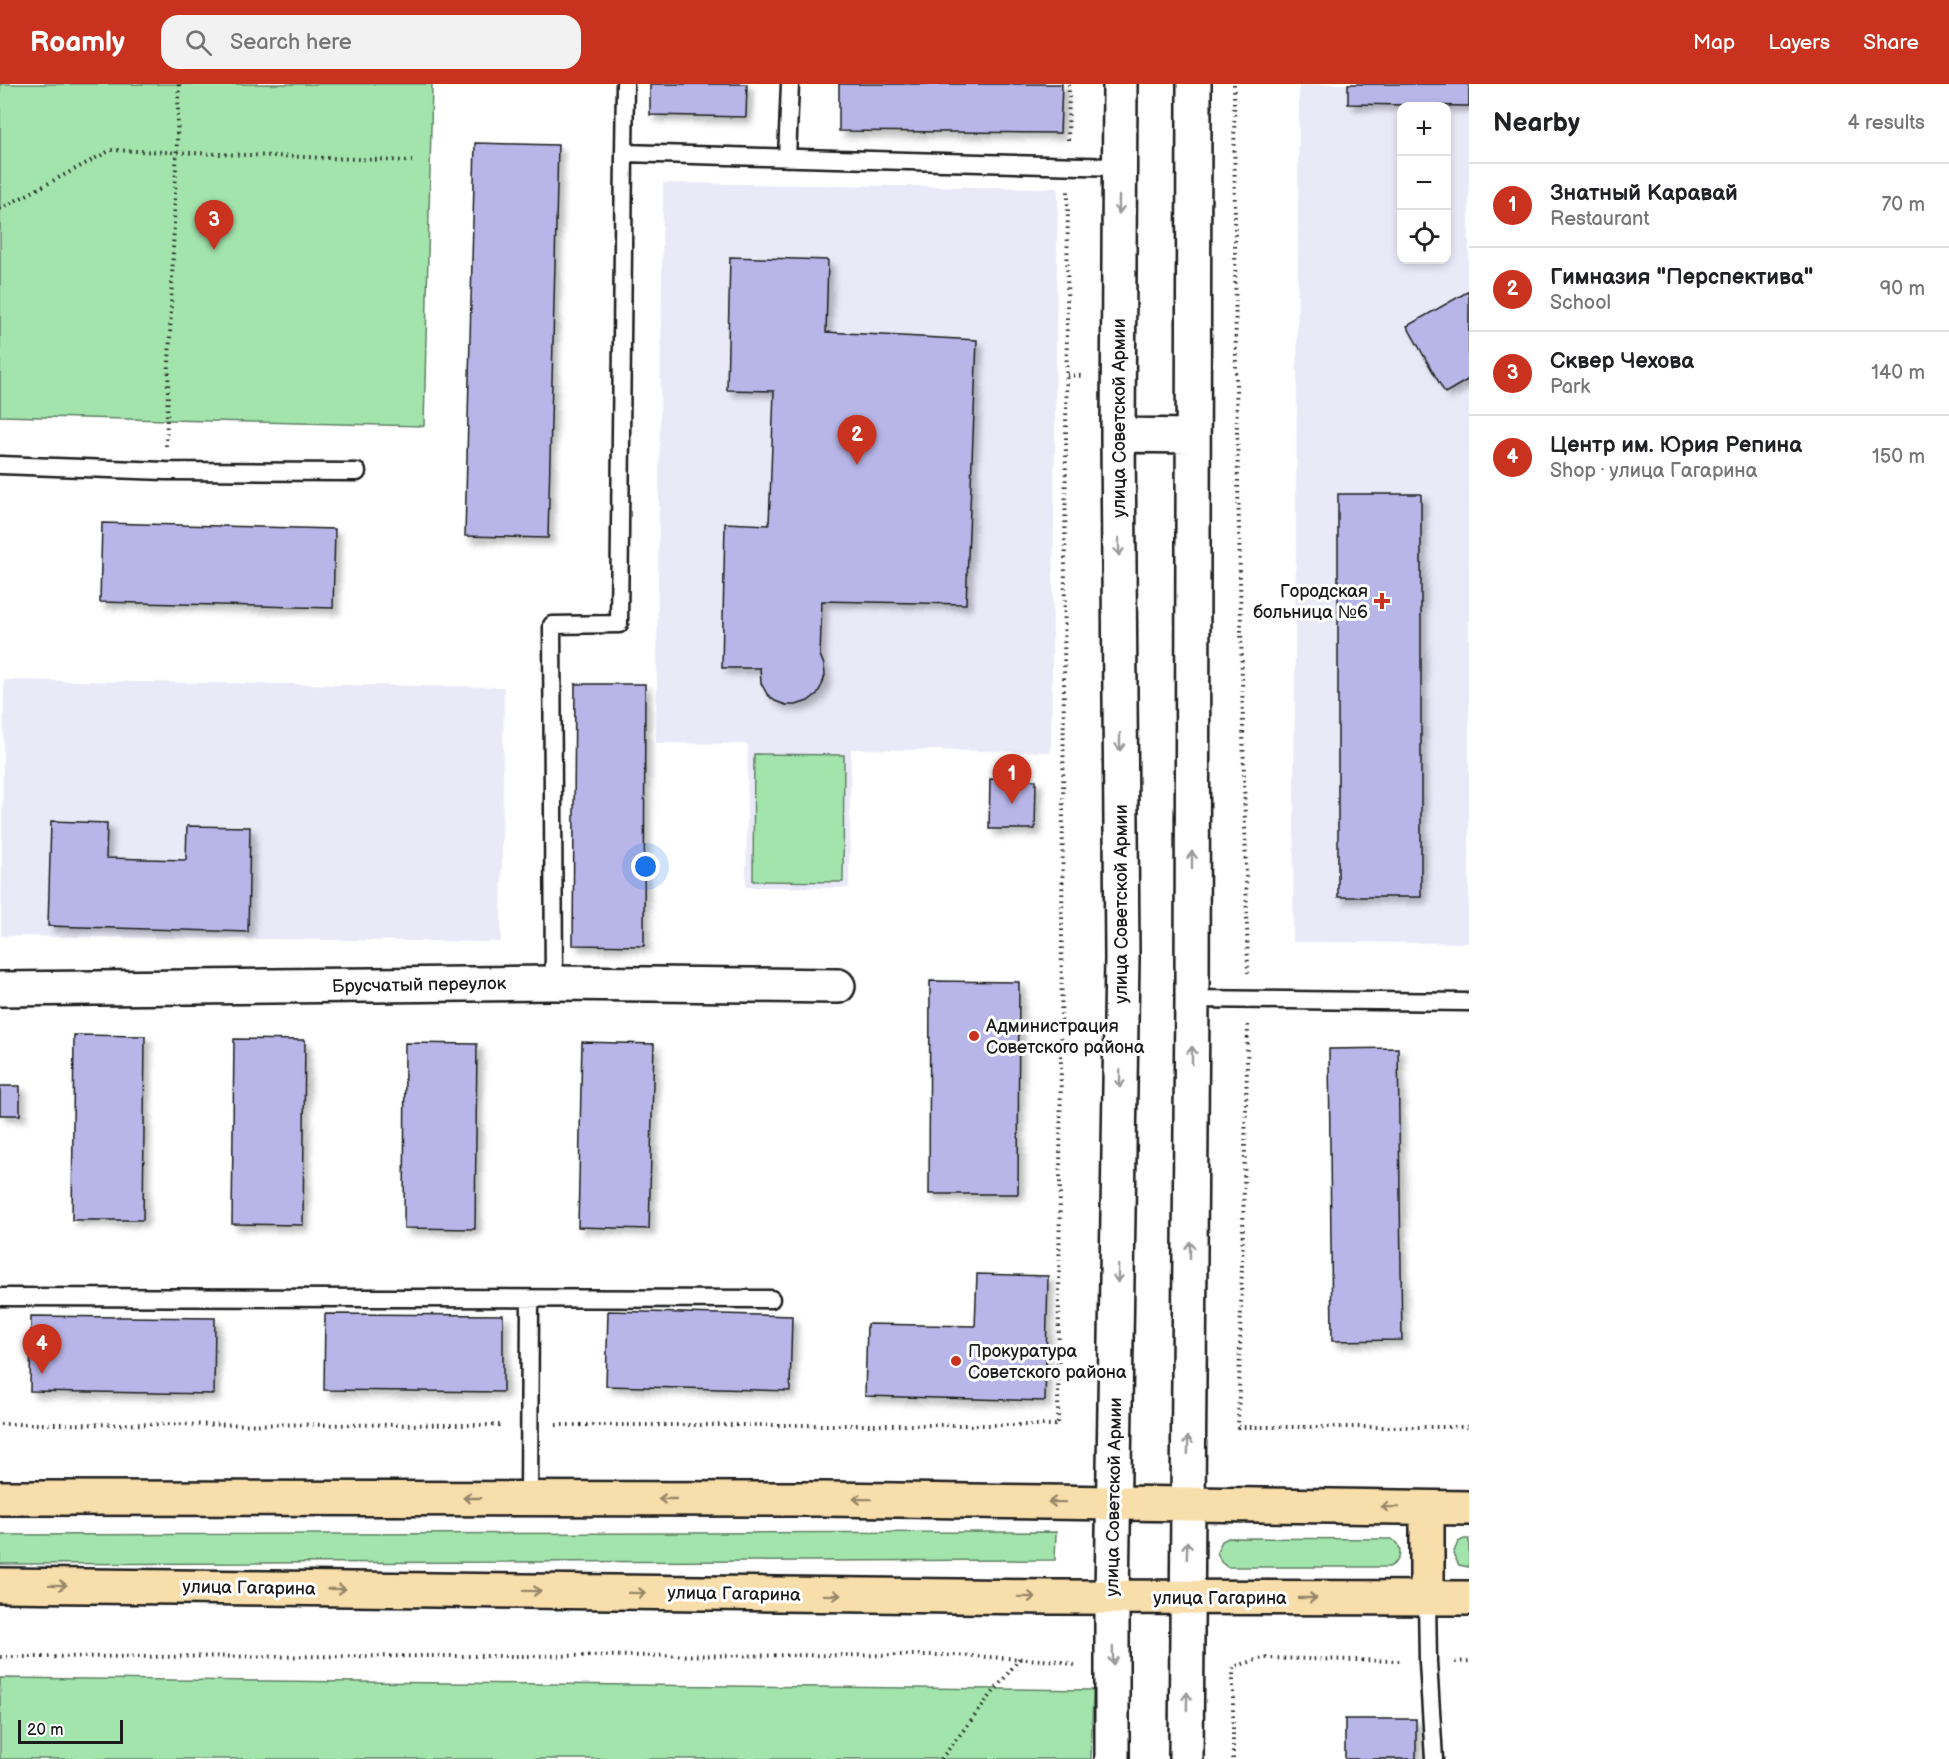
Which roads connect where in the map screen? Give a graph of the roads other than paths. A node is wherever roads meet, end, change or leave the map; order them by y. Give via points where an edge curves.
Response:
1 (625, 84) edge
2 (790, 84) edge
3 (1120, 84) edge
4 (1194, 84) edge
5 (624, 153) junction
6 (788, 158) junction
7 (1119, 167) junction
8 (1118, 435) junction
9 (1193, 436) junction
10 (0, 465) edge
11 (357, 472) dead end
12 (554, 984) junction
13 (838, 986) dead end
14 (0, 989) edge
15 (1192, 999) junction
16 (1469, 1002) edge
17 (0, 1297) edge
18 (771, 1299) dead end
19 (530, 1300) junction
20 (0, 1498) edge
21 (529, 1498) junction
22 (1115, 1502) junction
23 (1188, 1503) junction
24 (1427, 1508) junction
25 (1469, 1508) edge
26 (0, 1585) edge
27 (1187, 1597) junction
28 (1112, 1598) junction
29 (1427, 1598) junction
30 (1469, 1598) edge
31 (1112, 1759) edge
32 (1186, 1759) edge
33 (1434, 1759) edge

1 - 5 lane
2 - 6 lane
3 - 7 main road, улица Советской Армии
4 - 9 main road
5 - 6 lane
5 - 12 lane via 619,624 552,626
6 - 7 lane
7 -> 8 main road, улица Советской Армии
8 - 9 main road
8 -> 22 main road, улица Советской Армии via 1122,958
15 -> 9 main road
10 - 11 lane
12 - 13 main road, Брусчатый переулок
12 - 14 main road, Брусчатый переулок
15 - 16 lane
23 -> 15 main road
17 - 19 lane
18 - 19 lane
19 - 21 lane
21 -> 20 main road
22 -> 21 main road
22 - 23 main road
22 - 28 main road, улица Советской Армии
24 -> 23 main road
27 -> 23 main road
24 - 25 main road
24 - 29 main road
26 -> 28 main road, улица Гагарина
27 - 28 main road, улица Гагарина
27 -> 29 main road, улица Гагарина
32 -> 27 main road
28 -> 31 main road, улица Советской Армии
29 - 30 main road, улица Гагарина
29 - 33 lane

